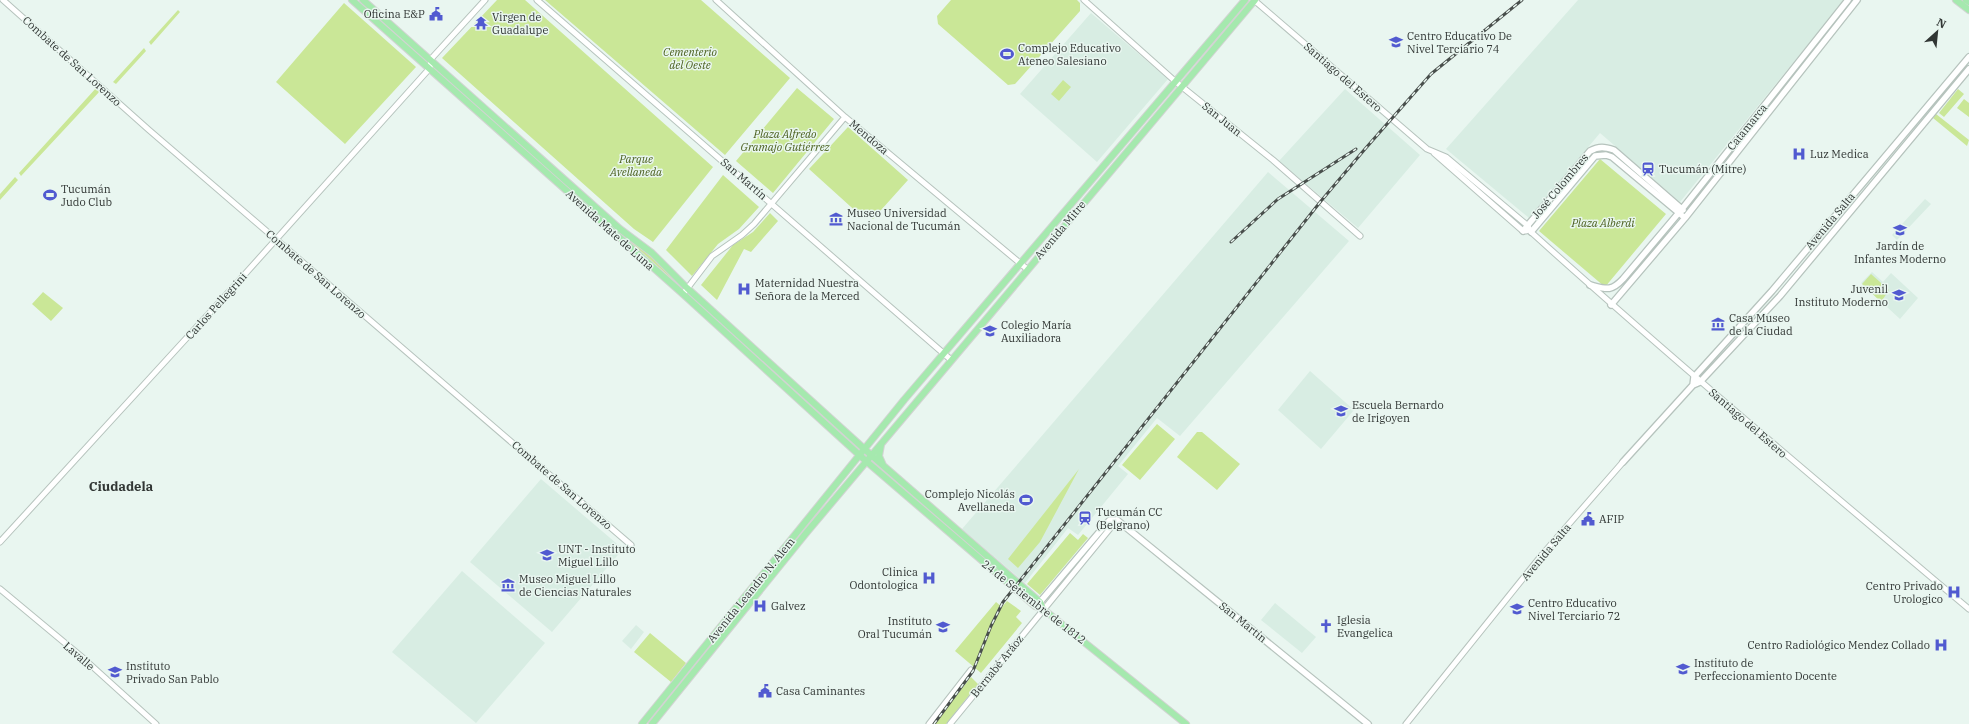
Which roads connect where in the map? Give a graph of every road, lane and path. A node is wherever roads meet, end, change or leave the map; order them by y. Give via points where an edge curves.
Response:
1 (3, 0) edge
2 (352, 0) edge
3 (363, 0) edge
4 (485, 0) edge
5 (537, 0) edge
6 (716, 0) edge
7 (1084, 0) edge
8 (1245, 0) edge
9 (1254, 0) edge
10 (1848, 0) edge
11 (1858, 0) edge
12 (1956, 0) edge
13 (1966, 0) edge
14 (1969, 2) edge
15 (1969, 10) edge
16 (1969, 57) edge
17 (431, 59) junction
18 (430, 68) junction
19 (1969, 69) edge
20 (1176, 82) junction
21 (1182, 87) junction
22 (845, 117) junction
23 (1433, 152) junction
24 (772, 204) junction
25 (1680, 211) junction
26 (1685, 218) junction
27 (1528, 226) junction
28 (1523, 231) junction
29 (1531, 232) junction
30 (1360, 236) dead end
31 (276, 239) junction
32 (1020, 264) junction
33 (1027, 269) junction
34 (1590, 285) junction
35 (687, 288) junction
36 (683, 294) junction
37 (1611, 305) junction
38 (944, 353) junction
39 (950, 360) junction
40 (1694, 377) junction
41 (1700, 382) junction
42 (1693, 385) junction
43 (847, 433) junction
44 (877, 434) junction
45 (884, 440) junction
46 (847, 444) junction
47 (865, 449) junction
48 (860, 455) junction
49 (871, 455) junction
50 (866, 461) junction
51 (1623, 462) joint
52 (883, 466) junction
53 (849, 468) junction
54 (858, 471) junction
55 (877, 472) junction
56 (1117, 520) junction
57 (0, 542) edge
58 (631, 546) dead end
59 (0, 589) edge
60 (1040, 602) junction
61 (1043, 609) junction
62 (1969, 610) edge
63 (971, 670) dead end
64 (156, 724) edge
65 (642, 724) edge
66 (652, 724) edge
67 (929, 724) edge
68 (950, 724) edge
69 (1186, 724) edge
70 (1368, 724) edge
71 (1406, 724) edge

1 - 31 street, Combate de San Lorenzo
2 - 18 main road, Avenida Mate de Luna
3 - 17 main road, Avenida Mate de Luna
4 - 17 street
5 - 24 street, San Martín
6 - 22 street, Mendoza
7 - 20 street, San Juan
8 - 20 main road, Avenida Mitre
9 - 21 main road, Avenida Mitre
9 - 23 street, Santiago del Estero
10 - 25 main road, Catamarca
11 - 26 main road, Catamarca
12 - 15 main road
13 - 14 main road
16 - 40 main road, Avenida Salta via 1772,291
17 - 18 street
17 - 35 main road, Avenida Mate de Luna via 620,229 652,253
18 - 31 street, Carlos Pellegrini
18 - 36 main road, Avenida Mate de Luna via 559,186
19 - 41 main road, Avenida Salta via 1780,296
20 - 21 street, San Juan
20 - 32 main road, Avenida Mitre
21 - 30 street, San Juan via 1273,160
21 - 33 main road, Avenida Mitre
22 - 24 street
22 - 32 street, Mendoza
23 - 27 street, Santiago del Estero via 1446,157
23 - 28 street, Santiago del Estero
24 - 35 street via 747,231 712,256
24 - 38 street, San Martín
25 - 26 main road
25 - 27 main road, José Colombres via 1614,150 1601,147 1590,151
25 - 29 main road, José Colombres via 1612,157 1600,154 1595,156
25 - 34 main road, Catamarca via 1615,288
26 - 37 main road, Catamarca
27 - 28 main road, José Colombres
27 - 29 street, Santiago del Estero
28 - 29 street
29 - 34 street, Santiago del Estero
31 - 57 street, Carlos Pellegrini
31 - 58 street, Combate de San Lorenzo
32 - 33 street, Mendoza
32 - 38 main road, Avenida Mitre
33 - 39 main road, Avenida Mitre
34 - 37 street, Santiago del Estero
35 - 36 street
35 - 43 main road, Avenida Mate de Luna
36 - 46 main road, Avenida Mate de Luna
37 - 40 street, Santiago del Estero
38 - 39 street, San Martín
38 - 44 main road, Avenida Mitre
39 - 45 main road, Avenida Mitre
40 - 41 street, Santiago del Estero
40 - 42 main road
41 - 42 main road, Avenida Salta
41 - 62 street, Santiago del Estero
42 - 51 main road, Avenida Salta
43 - 44 main road via 865,441
43 - 47 main road, Avenida Mate de Luna
44 - 47 main road, Avenida Mitre
45 - 49 main road, Avenida Mitre
45 - 52 main road via 879,456
46 - 48 main road, Avenida Mate de Luna
46 - 53 main road via 854,456
47 - 48 main road, Avenida Mitre
47 - 49 main road, Avenida Mate de Luna
48 - 50 main road, Avenida Mate de Luna
48 - 53 main road, Avenida Leandro N. Alem
49 - 50 main road, Avenida Mitre
49 - 52 main road, 24 de Setiembre de 1812
50 - 54 main road, Avenida Leandro N. Alem
50 - 55 main road, 24 de Setiembre de 1812
51 - 71 street, Avenida Salta via 1541,556
52 - 60 main road, 24 de Setiembre de 1812
53 - 65 main road, Avenida Leandro N. Alem
54 - 55 main road via 867,468
54 - 66 main road, Avenida Leandro N. Alem
55 - 61 main road, 24 de Setiembre de 1812 via 1035,606
56 - 60 main road via 1110,520 1107,523
56 - 61 street, Bernabé Aráoz
56 - 70 main road, San Martín
59 - 64 street, Lavalle via 83,658
60 - 61 main road
61 - 68 street, Bernabé Aráoz
61 - 69 main road, 24 de Setiembre de 1812
63 - 67 street, Bernabé Aráoz

